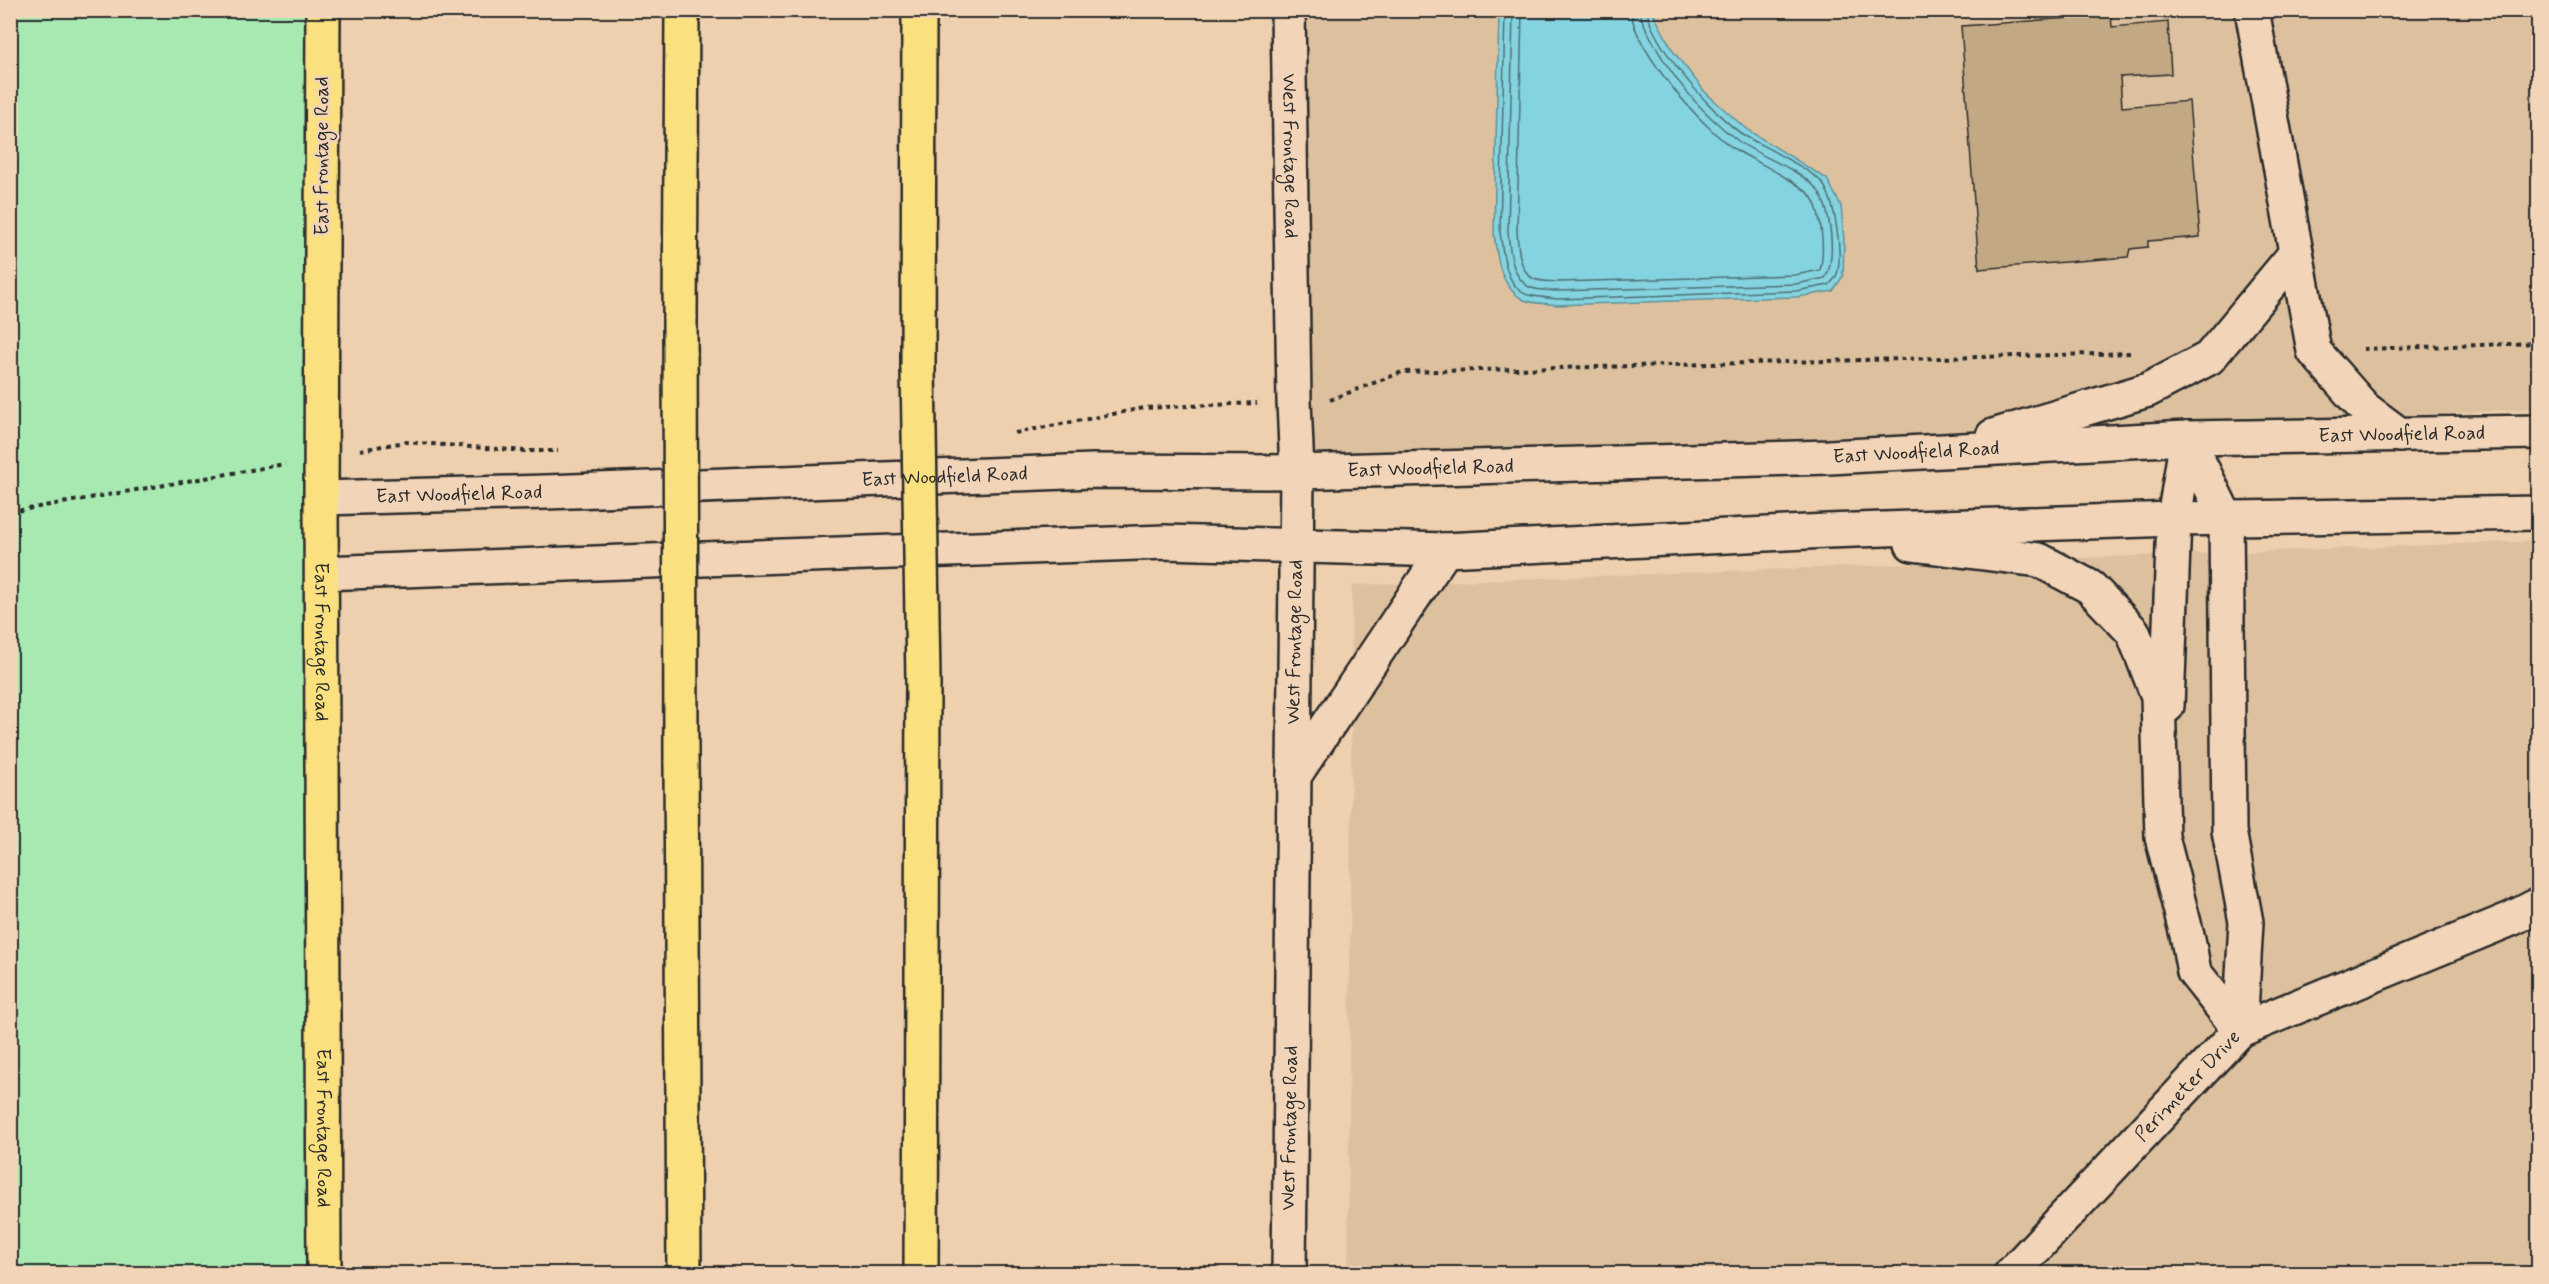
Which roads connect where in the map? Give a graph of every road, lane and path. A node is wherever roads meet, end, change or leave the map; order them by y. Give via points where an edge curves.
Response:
1 (322, 10) edge
2 (682, 10) edge
3 (919, 10) edge
4 (1288, 10) edge
5 (2252, 10) edge
6 (2296, 253) junction
7 (2538, 343) edge
8 (2366, 349) dead end
9 (2139, 352) dead end
10 (1331, 400) dead end
11 (1218, 405) dead end
12 (2538, 432) edge
13 (1010, 434) dead end
14 (2400, 435) junction
15 (2187, 438) junction
16 (561, 450) dead end
17 (1933, 452) junction
18 (322, 457) junction
19 (1297, 472) junction
20 (321, 498) junction
21 (12, 511) edge
22 (2538, 513) edge
23 (2226, 518) junction
24 (2174, 519) junction
25 (1827, 531) junction
26 (1296, 544) junction
27 (1445, 550) junction
28 (322, 573) junction
29 (1294, 776) junction
30 (2162, 837) junction
31 (2538, 904) edge
32 (2240, 1030) junction
33 (324, 1274) edge
34 (684, 1274) edge
35 (921, 1274) edge
36 (1289, 1274) edge
37 (2011, 1274) edge

1 - 18 main road, East Frontage Road
2 - 34 main road, bridge
3 - 35 main road, bridge
4 - 19 street, West Frontage Road
5 - 6 street
6 - 14 street via 2314,351 2365,409
6 - 17 street via 2209,358 2148,390
7 - 8 path
9 - 10 path via 1402,372
11 - 13 path via 1144,408
12 - 14 street, East Woodfield Road
14 - 15 street, East Woodfield Road
15 - 17 street, East Woodfield Road
15 - 23 street
15 - 24 street
16 - 18 path via 405,442
17 - 19 street, East Woodfield Road
18 - 20 main road, East Frontage Road
18 - 21 path
19 - 20 street, East Woodfield Road via 1093,471
19 - 26 street, West Frontage Road
20 - 28 main road, East Frontage Road
22 - 23 street
23 - 24 street
23 - 32 street via 2229,831 2246,922
24 - 25 street
24 - 30 street
25 - 27 street
25 - 30 street via 2039,560 2090,587 2133,632 2158,696
26 - 27 street
26 - 28 street via 1165,542
26 - 29 street, West Frontage Road
27 - 29 street
28 - 33 main road, East Frontage Road
29 - 36 street, West Frontage Road
30 - 32 street via 2194,972
31 - 32 street, Perimeter Drive via 2511,919
32 - 37 street, Perimeter Drive

